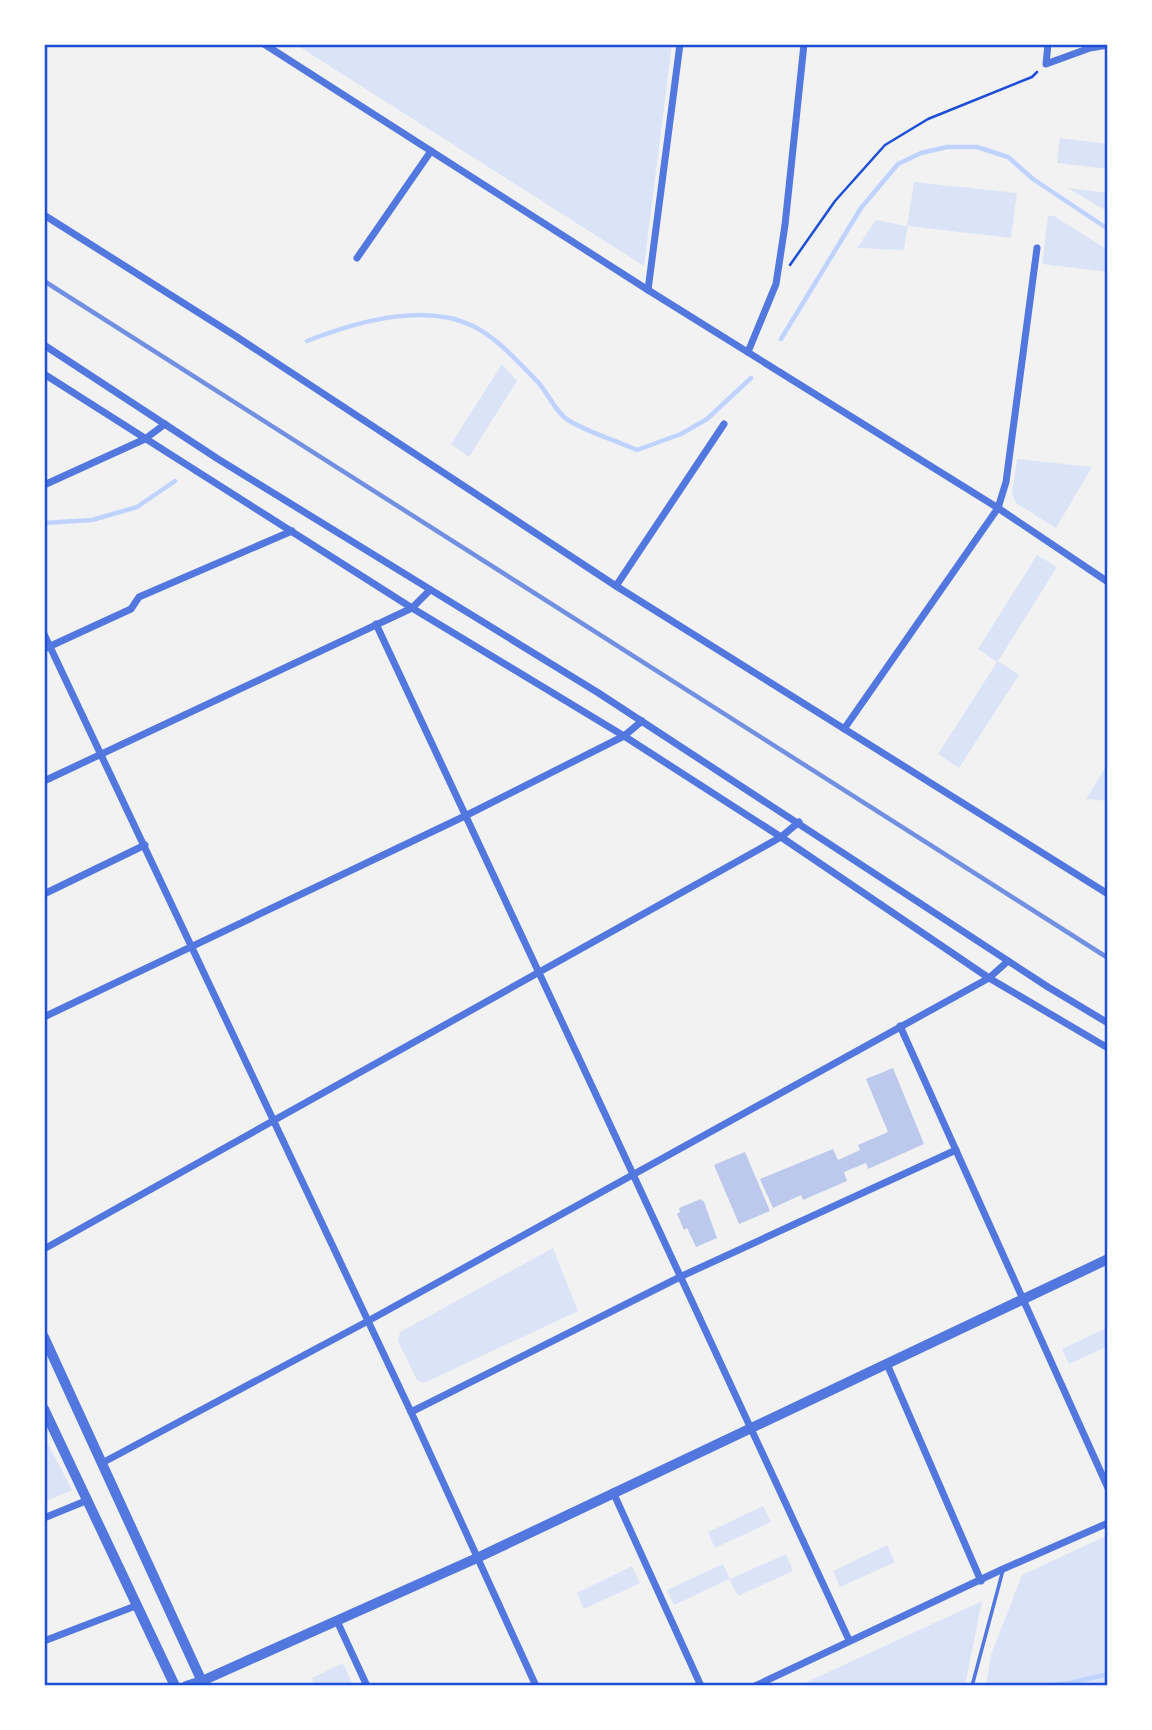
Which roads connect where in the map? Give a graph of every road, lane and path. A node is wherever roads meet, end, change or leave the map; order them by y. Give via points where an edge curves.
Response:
1 (264, 44) edge
2 (680, 44) edge
3 (804, 44) edge
4 (1048, 44) edge
5 (1108, 45) edge
6 (1045, 64) junction
7 (431, 151) junction
8 (44, 215) edge
9 (1037, 248) dead end
10 (357, 258) dead end
11 (776, 284) junction
12 (648, 290) junction
13 (44, 345) edge
14 (748, 352) junction
15 (44, 374) edge
16 (724, 424) dead end
17 (167, 425) junction
18 (145, 439) junction
19 (44, 485) edge
20 (998, 508) junction
21 (292, 531) junction
22 (1108, 582) edge
23 (616, 586) junction
24 (430, 590) junction
25 (412, 608) junction
26 (376, 624) junction
27 (44, 634) edge
28 (47, 648) edge
29 (642, 721) junction
30 (844, 729) junction
31 (625, 736) junction
32 (101, 753) junction
33 (44, 781) edge
34 (465, 816) junction
35 (799, 822) junction
36 (781, 837) junction
37 (145, 845) junction
38 (44, 894) edge
39 (1108, 894) edge
40 (191, 947) junction
41 (1009, 961) junction
42 (541, 973) junction
43 (989, 978) junction
44 (44, 1017) edge
45 (1108, 1023) edge
46 (900, 1026) junction
47 (1108, 1048) edge
48 (273, 1122) junction
49 (956, 1150) junction
50 (632, 1174) junction
51 (44, 1249) edge
52 (1108, 1259) edge
53 (681, 1276) junction
54 (1022, 1300) junction
55 (368, 1321) junction
56 (44, 1337) edge
57 (887, 1364) junction
58 (44, 1409) edge
59 (411, 1412) junction
60 (751, 1426) junction
61 (102, 1463) junction
62 (1108, 1488) edge
63 (613, 1492) junction
64 (88, 1500) junction
65 (44, 1518) edge
66 (1108, 1523) edge
67 (477, 1558) junction
68 (1003, 1569) junction
69 (981, 1581) junction
70 (138, 1605) junction
71 (337, 1621) junction
72 (849, 1640) junction
73 (44, 1641) edge
74 (203, 1684) edge
75 (175, 1686) edge
76 (186, 1686) edge
77 (367, 1686) edge
78 (536, 1686) edge
79 (701, 1686) edge
80 (755, 1686) edge
81 (972, 1686) edge

1 - 7 street
2 - 12 street
3 - 11 street
4 - 6 street
5 - 6 street
6 - 11 path via 1032,77 928,119 885,145 835,201
7 - 10 street
7 - 12 street
8 - 23 street
9 - 20 street via 1006,482
11 - 14 street
12 - 14 street
13 - 17 street
14 - 20 street
15 - 18 street
16 - 23 street
17 - 18 street
17 - 24 street
18 - 19 street
18 - 21 street
20 - 22 street
20 - 30 street
21 - 25 street
21 - 28 street via 139,597 131,609
23 - 30 street
24 - 25 street
24 - 29 street
25 - 26 street
25 - 31 street
26 - 32 street
26 - 34 street
27 - 28 street
28 - 32 street
29 - 31 street
29 - 35 street
30 - 39 street
31 - 34 street
31 - 36 street
32 - 33 street
32 - 37 street
34 - 40 street
34 - 42 street
35 - 36 street
35 - 41 street
36 - 42 street
36 - 43 street
37 - 38 street
37 - 40 street
40 - 44 street
40 - 48 street
41 - 43 street
41 - 45 street
42 - 48 street
42 - 50 street
43 - 46 street
43 - 47 street
46 - 49 street
46 - 50 street
48 - 51 street
48 - 55 street
49 - 53 street
49 - 54 street
50 - 53 street
50 - 55 street
52 - 54 street
53 - 59 street
53 - 60 street
54 - 57 street
54 - 62 street
55 - 59 street
55 - 61 street
56 - 61 street
57 - 60 street
57 - 69 street
58 - 64 street
59 - 67 street
60 - 63 street
60 - 72 street
61 - 74 street
63 - 67 street
63 - 79 street
64 - 65 street
64 - 70 street
66 - 68 street
67 - 71 street
67 - 78 street
68 - 69 street
68 - 81 lane
69 - 72 street
70 - 73 street
70 - 75 street
71 - 74 street
71 - 77 street
72 - 80 street
74 - 76 street

